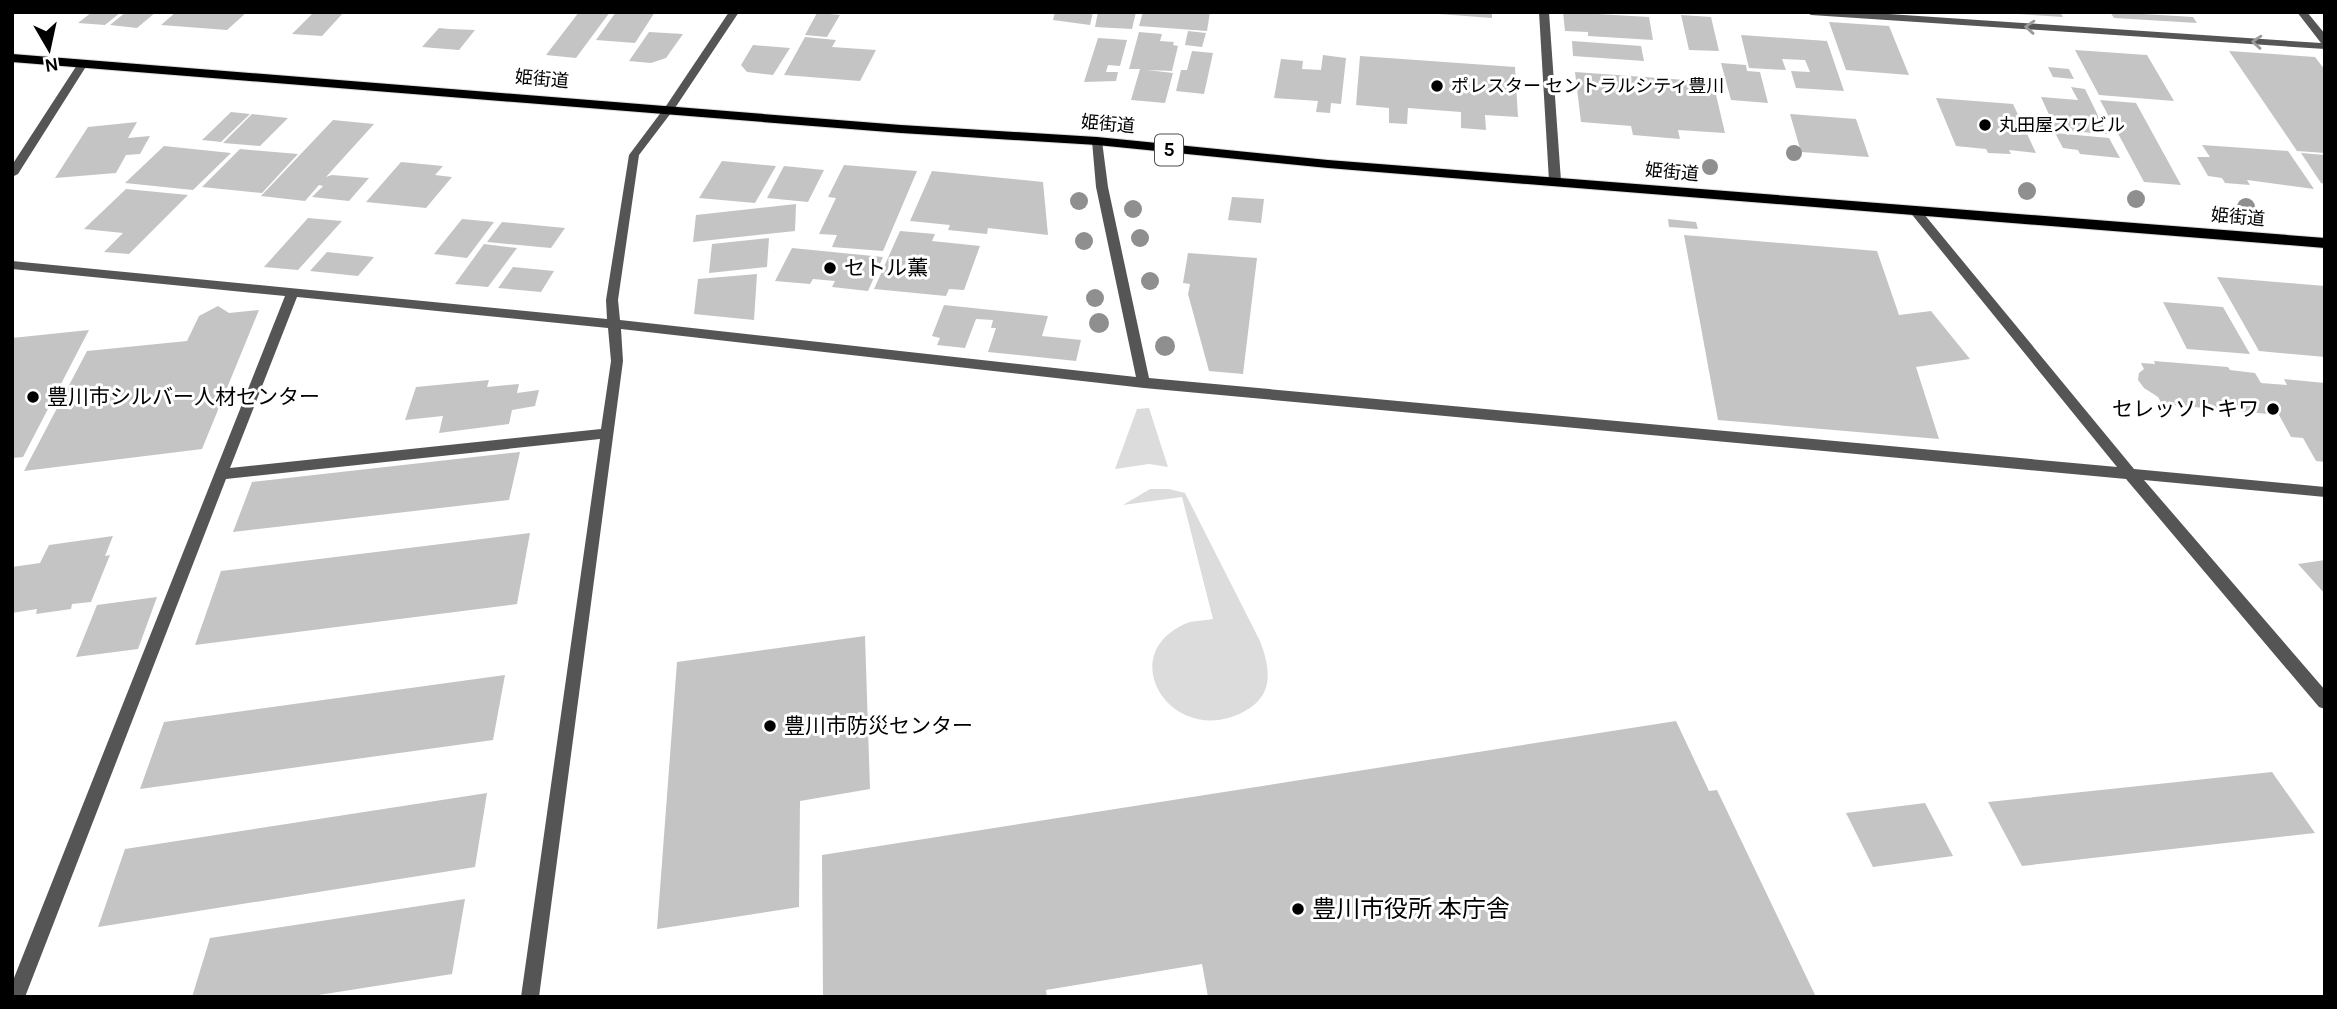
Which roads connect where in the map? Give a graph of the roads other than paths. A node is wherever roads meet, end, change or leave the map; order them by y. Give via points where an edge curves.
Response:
1 (734, 12) edge
2 (1544, 12) edge
3 (1811, 12) edge
4 (2302, 12) edge
5 (2325, 44) edge
6 (12, 58) edge
7 (82, 65) junction
8 (669, 108) junction
9 (1097, 141) junction
10 (12, 174) edge
11 (1555, 181) junction
12 (1915, 211) junction
13 (2325, 243) edge
14 (12, 265) edge
15 (292, 293) junction
16 (614, 324) junction
17 (1144, 383) junction
18 (607, 433) junction
19 (220, 474) junction
20 (2130, 474) junction
21 (2325, 492) edge
22 (2325, 702) edge
23 (16, 997) edge
24 (530, 997) edge

1 - 8 street
2 - 11 street
5 -> 3 street
4 - 5 street
6 - 7 main road, 姫街道 / 5
7 - 8 main road, 姫街道 / 5
7 - 10 street
8 - 9 main road, 姫街道 / 5
8 - 16 street via 634,155 612,300
9 - 11 main road, 姫街道 / 5
9 - 17 street via 1102,187
11 - 12 main road, 姫街道 / 5
12 - 13 main road, 姫街道 / 5
12 - 20 street
14 - 15 street
15 - 16 street
15 - 19 street
16 - 17 street
16 - 18 street via 617,361
17 - 20 street
18 - 19 street
18 - 24 street
19 - 23 street
20 - 21 street
20 - 22 street

